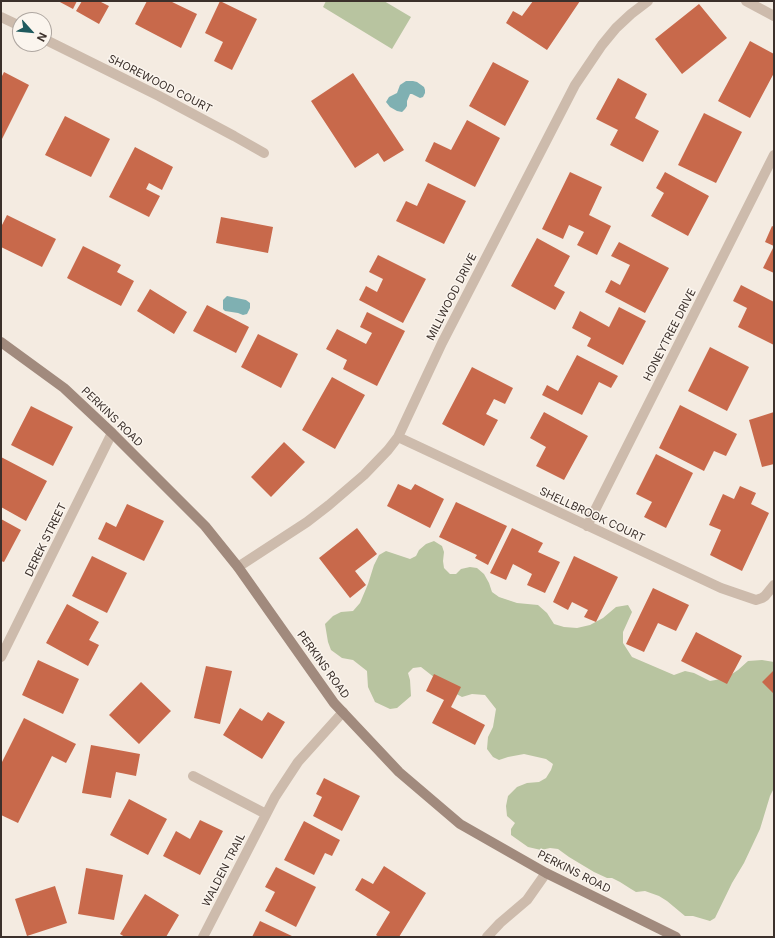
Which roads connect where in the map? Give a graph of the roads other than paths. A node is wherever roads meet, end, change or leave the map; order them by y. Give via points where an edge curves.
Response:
1 (648, 1) edge
2 (746, 1) edge
3 (774, 16) edge
4 (1, 17) edge
5 (12, 22) edge
6 (52, 43) edge
7 (264, 153) dead end
8 (774, 155) edge
9 (1, 342) edge
10 (112, 433) junction
11 (398, 437) junction
12 (587, 526) junction
13 (238, 567) junction
14 (774, 585) edge
15 (1, 657) edge
16 (343, 712) junction
17 (193, 776) dead end
18 (266, 814) junction
19 (546, 873) junction
20 (203, 937) edge
21 (487, 937) edge
22 (676, 937) edge

1 - 11 street, MILLWOOD DRIVE via 616,28 574,85 442,343
2 - 3 street
4 - 5 street
6 - 7 street, SHOREWOOD COURT
8 - 12 street, HONEYTREE DRIVE
9 - 10 main road, PERKINS ROAD via 64,388
10 - 13 main road, PERKINS ROAD via 205,526
10 - 15 street, DEREK STREET
11 - 12 street, SHELLBROOK COURT
11 - 13 street, MILLWOOD DRIVE via 364,475 329,505
12 - 14 street, SHELLBROOK COURT via 721,588 756,600 768,594
13 - 16 main road, PERKINS ROAD via 334,703
16 - 18 street, WALDEN TRAIL via 298,762
16 - 19 main road, PERKINS ROAD via 399,772 460,824
17 - 18 street
18 - 20 street, WALDEN TRAIL
19 - 21 street via 527,900
19 - 22 main road, PERKINS ROAD

